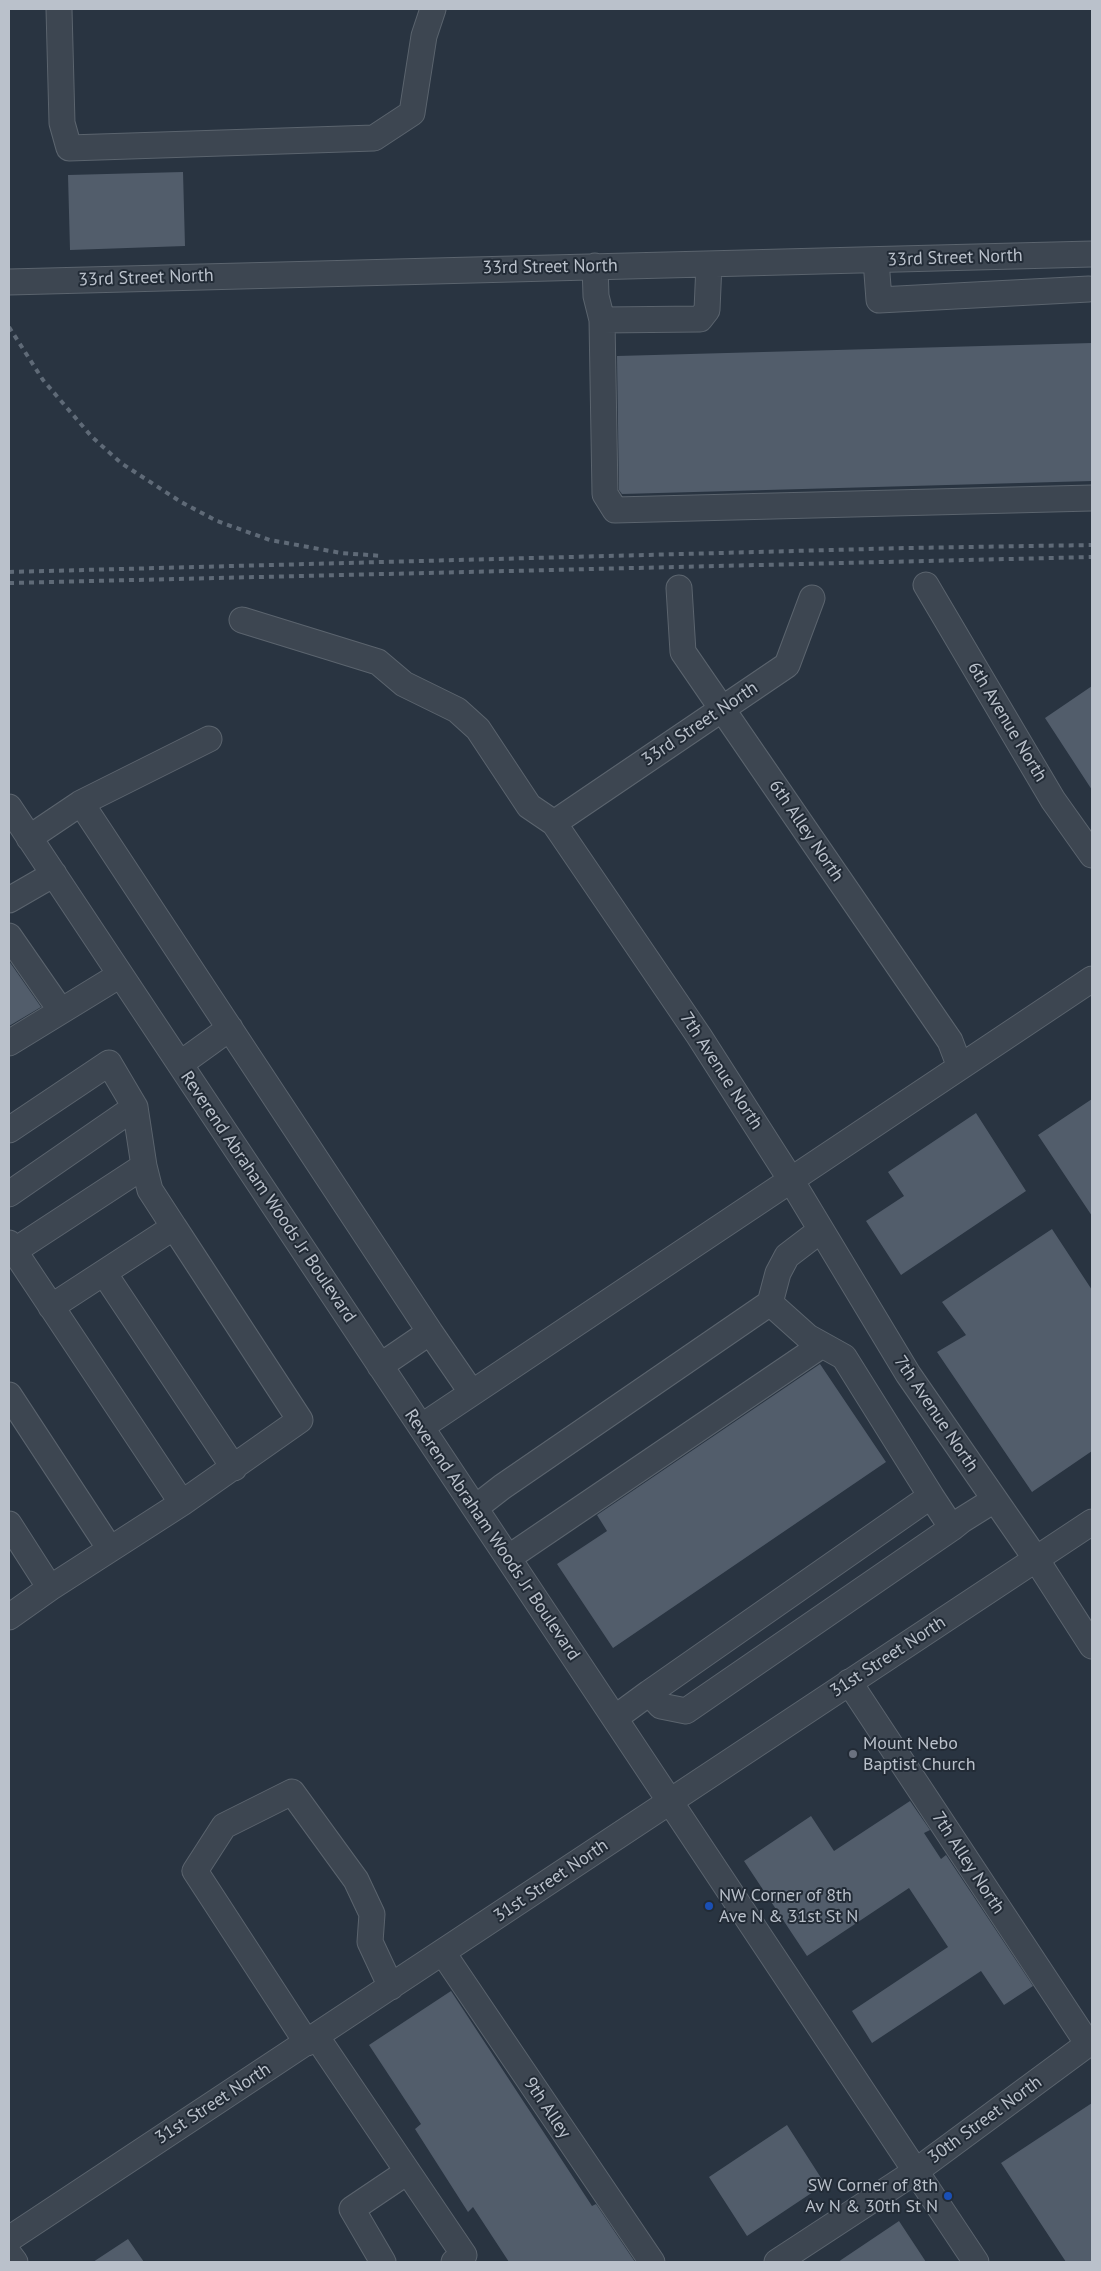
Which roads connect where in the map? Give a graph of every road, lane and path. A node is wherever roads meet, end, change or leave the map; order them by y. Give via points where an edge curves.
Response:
1 (59, 9) edge
2 (433, 9) edge
3 (1090, 254) edge
4 (1000, 256) junction
5 (876, 260) junction
6 (709, 264) junction
7 (595, 266) junction
8 (9, 282) edge
9 (1091, 289) edge
10 (1001, 294) junction
11 (602, 320) junction
12 (1092, 498) edge
13 (926, 585) dead end
14 (679, 588) dead end
15 (812, 598) dead end
16 (242, 620) dead end
17 (724, 710) junction
18 (209, 739) dead end
19 (81, 802) junction
20 (16, 823) edge
21 (554, 823) junction
22 (1092, 855) edge
23 (54, 874) junction
24 (9, 900) edge
25 (9, 936) edge
26 (120, 975) junction
27 (1092, 979) edge
28 (62, 1011) junction
29 (230, 1028) junction
30 (9, 1043) edge
31 (180, 1064) junction
32 (960, 1067) junction
33 (135, 1107) junction
34 (9, 1130) edge
35 (144, 1166) junction
36 (791, 1180) junction
37 (9, 1194) edge
38 (174, 1227) junction
39 (821, 1230) junction
40 (11, 1247) edge
41 (104, 1273) junction
42 (770, 1303) junction
43 (51, 1307) junction
44 (430, 1332) junction
45 (822, 1345) junction
46 (380, 1366) junction
47 (472, 1393) junction
48 (9, 1395) edge
49 (420, 1427) junction
50 (234, 1468) junction
51 (931, 1496) junction
52 (994, 1500) junction
53 (182, 1503) junction
54 (475, 1508) junction
55 (1092, 1522) edge
56 (9, 1524) edge
57 (952, 1528) junction
58 (110, 1549) junction
59 (508, 1558) junction
60 (1036, 1559) junction
61 (50, 1588) junction
62 (9, 1617) edge
63 (1092, 1646) edge
64 (849, 1682) junction
65 (649, 1693) junction
66 (615, 1718) junction
67 (671, 1802) junction
68 (443, 1953) junction
69 (391, 1988) junction
70 (312, 2040) junction
71 (1090, 2043) edge
72 (916, 2171) junction
73 (407, 2172) junction
74 (9, 2239) edge
75 (9, 2254) edge
76 (15, 2262) edge
77 (383, 2262) edge
78 (454, 2262) edge
79 (652, 2262) edge
80 (777, 2262) edge
81 (976, 2262) edge

1 - 2 street via 62,123 69,148 374,138 412,113 424,36
3 - 4 street, 33rd Street North
3 - 9 street
4 - 5 street, 33rd Street North
4 - 10 street
5 - 6 street, 33rd Street North
5 - 10 street via 879,300
6 - 7 street, 33rd Street North
6 - 11 street via 706,310 700,319
7 - 8 street, 33rd Street North
7 - 11 street via 596,296
9 - 10 street
11 - 12 street via 605,494 615,510
13 - 22 street, 6th Avenue North via 1053,800
14 - 17 street, 6th Alley North via 683,652
15 - 17 street, 33rd Street North via 786,665
16 - 21 street, 7th Avenue North via 378,662 404,684 457,710 478,729 529,806
17 - 21 street, 33rd Street North
17 - 32 street, 6th Alley North via 950,1041
18 - 19 street
19 - 20 street
19 - 29 street
20 - 23 street, Reverend Abraham Woods Jr Boulevard
21 - 36 street, 7th Avenue North via 699,1036
23 - 24 street
23 - 26 street, Reverend Abraham Woods Jr Boulevard
25 - 28 street
26 - 28 street
26 - 31 street, Reverend Abraham Woods Jr Boulevard
27 - 32 street
28 - 30 street
29 - 31 street
29 - 44 street
31 - 46 street, Reverend Abraham Woods Jr Boulevard
32 - 36 street
33 - 34 street via 109,1063
33 - 35 street
33 - 37 street
35 - 38 street via 150,1190
35 - 40 street
36 - 39 street, 7th Avenue North
36 - 47 street
38 - 41 street
38 - 50 street via 300,1420
39 - 42 street via 787,1256 778,1273
39 - 52 street, 7th Avenue North via 908,1374
40 - 43 street
41 - 43 street
41 - 50 street
42 - 45 street via 808,1337
42 - 54 street
43 - 53 street
44 - 46 street
44 - 47 street
45 - 51 street via 844,1357
45 - 59 street
46 - 49 street, Reverend Abraham Woods Jr Boulevard
47 - 49 street
48 - 58 street
49 - 54 street, Reverend Abraham Woods Jr Boulevard
50 - 53 street
51 - 57 street
51 - 65 street
52 - 57 street
52 - 60 street, 7th Avenue North
53 - 58 street
54 - 59 street, Reverend Abraham Woods Jr Boulevard
55 - 60 street, 31st Street North
56 - 61 street
57 - 65 street via 686,1711 661,1706
58 - 61 street
59 - 66 street, Reverend Abraham Woods Jr Boulevard
60 - 63 street, 7th Avenue North
60 - 64 street, 31st Street North
61 - 62 street
64 - 67 street, 31st Street North
64 - 71 street, 7th Alley North
65 - 66 street
66 - 67 street, Reverend Abraham Woods Jr Boulevard
67 - 68 street, 31st Street North
67 - 72 street, Reverend Abraham Woods Jr Boulevard
68 - 69 street, 31st Street North
68 - 79 street, 9th Alley
69 - 70 street, 31st Street North
69 - 70 street via 370,1942 372,1914 356,1880 292,1792 224,1826 195,1871
70 - 73 street
70 - 74 street, 31st Street North
71 - 72 street, 30th Street North
72 - 80 street, 30th Street North
72 - 81 street, Reverend Abraham Woods Jr Boulevard
73 - 77 street via 352,2210
73 - 78 street via 464,2255
75 - 76 street

